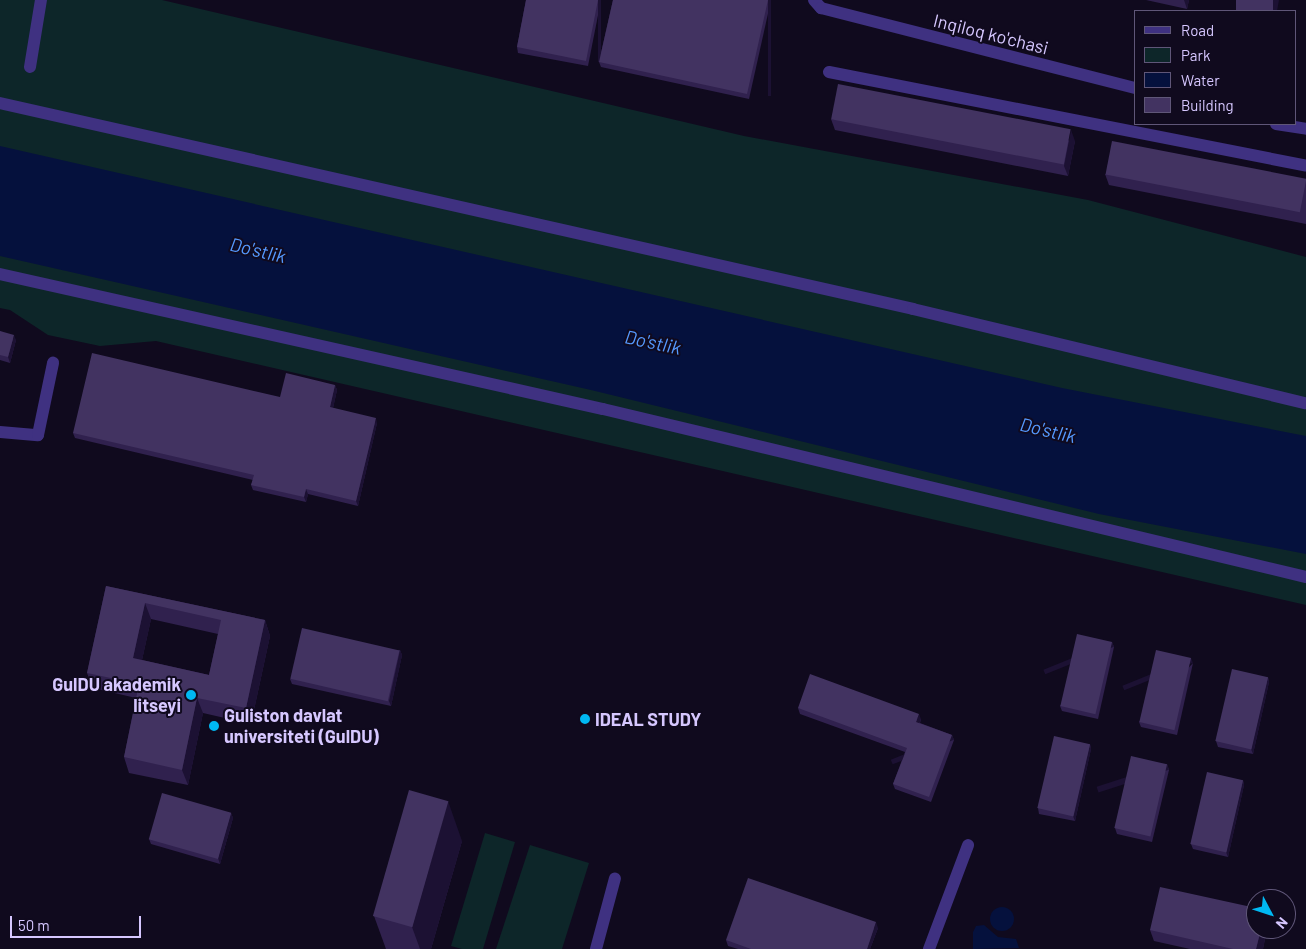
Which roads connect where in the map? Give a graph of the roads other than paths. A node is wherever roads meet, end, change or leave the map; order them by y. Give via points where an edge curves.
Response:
1 (42, 0) edge
2 (814, 0) edge
3 (30, 67) dead end
4 (829, 72) dead end
5 (1134, 88) edge
6 (0, 103) edge
7 (1282, 125) edge
8 (1306, 129) edge
9 (1306, 166) edge
10 (0, 274) edge
11 (53, 363) dead end
12 (1306, 403) edge
13 (0, 432) edge
14 (1306, 577) edge
15 (968, 844) dead end
16 (615, 878) dead end
17 (596, 949) edge
18 (929, 949) edge

1 - 3 street
2 - 5 street, Inqiloq ko'chasi via 821,8
4 - 9 street
6 - 12 street via 903,306
7 - 8 street
10 - 14 street via 603,409
11 - 13 street via 38,435
15 - 18 street
16 - 17 street

